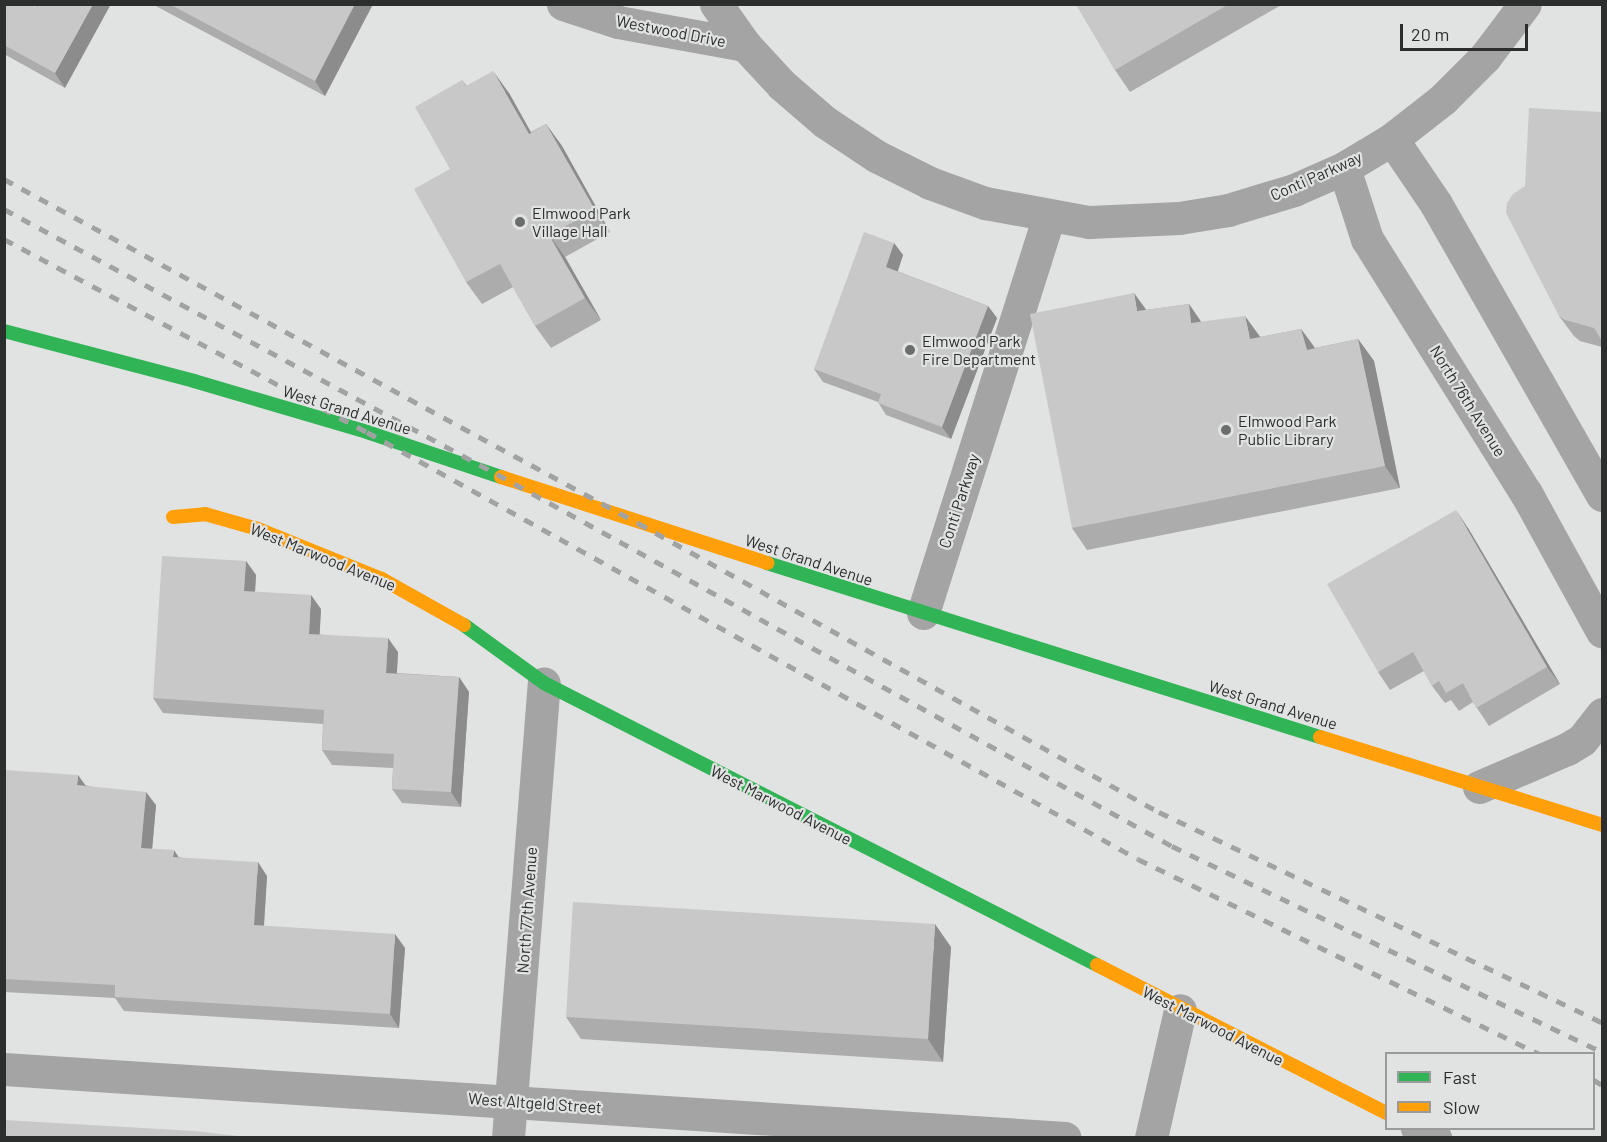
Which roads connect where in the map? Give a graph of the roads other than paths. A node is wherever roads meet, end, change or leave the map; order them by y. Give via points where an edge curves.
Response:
1 (562, 4) edge
2 (716, 4) edge
3 (1525, 4) edge
4 (745, 45) junction
5 (1392, 139) junction
6 (1344, 168) junction
7 (1049, 216) junction
8 (4, 331) edge
9 (1602, 495) edge
10 (173, 517) dead end
11 (922, 613) junction
12 (1602, 631) edge
13 (544, 683) junction
14 (1602, 714) edge
15 (1479, 786) junction
16 (1602, 825) edge
17 (1180, 1010) junction
18 (4, 1069) edge
19 (510, 1102) junction
20 (1385, 1112) edge
21 (1421, 1130) edge
22 (508, 1137) edge
23 (1065, 1137) edge
24 (1151, 1137) edge
25 (1435, 1137) edge

1 - 4 street, Westwood Drive via 618,22
2 - 4 street, Conti Parkway
3 - 5 street, Conti Parkway via 1471,73
4 - 7 street, Conti Parkway via 801,103 876,156 959,194
5 - 6 street, Conti Parkway
5 - 9 street via 1436,204
6 - 7 street, Conti Parkway via 1294,190 1228,210 1133,222 1089,222
6 - 12 street, North 76th Avenue via 1367,239 1526,493
7 - 11 street, Conti Parkway
8 - 11 main road, West Grand Avenue via 367,432
10 - 13 main road, West Marwood Avenue via 205,514 258,529 382,579 476,632
11 - 15 main road, West Grand Avenue
13 - 17 main road, West Marwood Avenue
13 - 19 street, North 77th Avenue
14 - 15 street via 1582,740 1567,749
15 - 16 main road, West Grand Avenue
17 - 20 main road, West Marwood Avenue
17 - 24 street
18 - 19 street, West Altgeld Street
19 - 22 street, North 77th Avenue
19 - 23 street, West Altgeld Street
21 - 25 street

